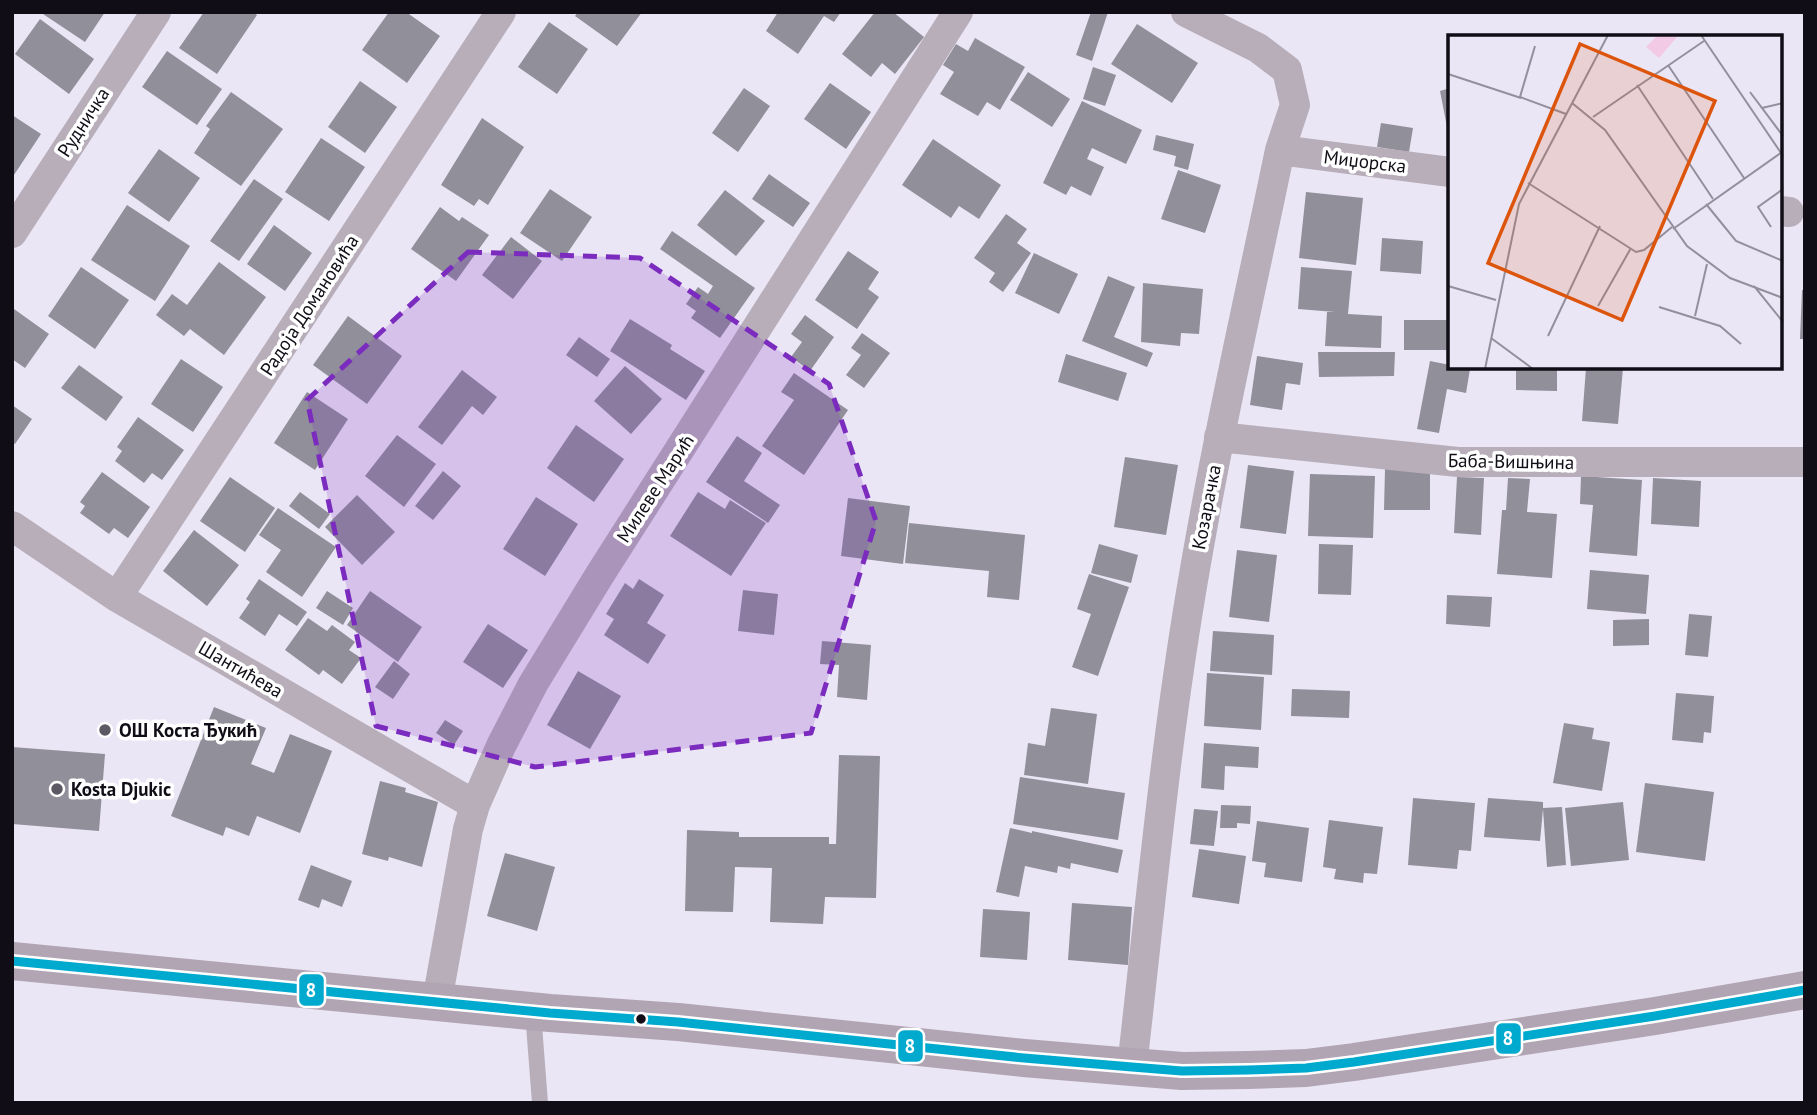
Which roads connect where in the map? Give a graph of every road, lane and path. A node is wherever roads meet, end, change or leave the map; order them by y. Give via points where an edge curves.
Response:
1 (156, 12) edge
2 (501, 12) edge
3 (958, 12) edge
4 (1186, 12) edge
5 (1280, 150) junction
6 (1448, 172) edge
7 (12, 233) edge
8 (1219, 437) junction
9 (1805, 462) edge
10 (12, 526) edge
11 (117, 597) junction
12 (475, 805) junction
13 (12, 961) edge
14 (1805, 990) edge
15 (437, 1001) junction
16 (533, 1012) junction
17 (1132, 1067) junction
18 (540, 1103) edge

1 - 7 street, Рудничка
2 - 11 street, Радоја Домановића
3 - 12 street, Милеве Марић via 565,631 500,746
4 - 5 street, Козарачка via 1258,48 1287,70 1295,105
5 - 6 street, Миџорска
5 - 8 street, Козарачка
8 - 9 street, Баба-Вишњина via 1458,462
8 - 17 street, Козарачка via 1161,796
10 - 11 street, Шантићева
11 - 12 street, Шантићева
12 - 15 street, Милеве Марић via 462,852
13 - 15 main road
14 - 17 main road via 1655,1017 1306,1068 1182,1071
15 - 16 main road
16 - 17 main road
16 - 18 lane

